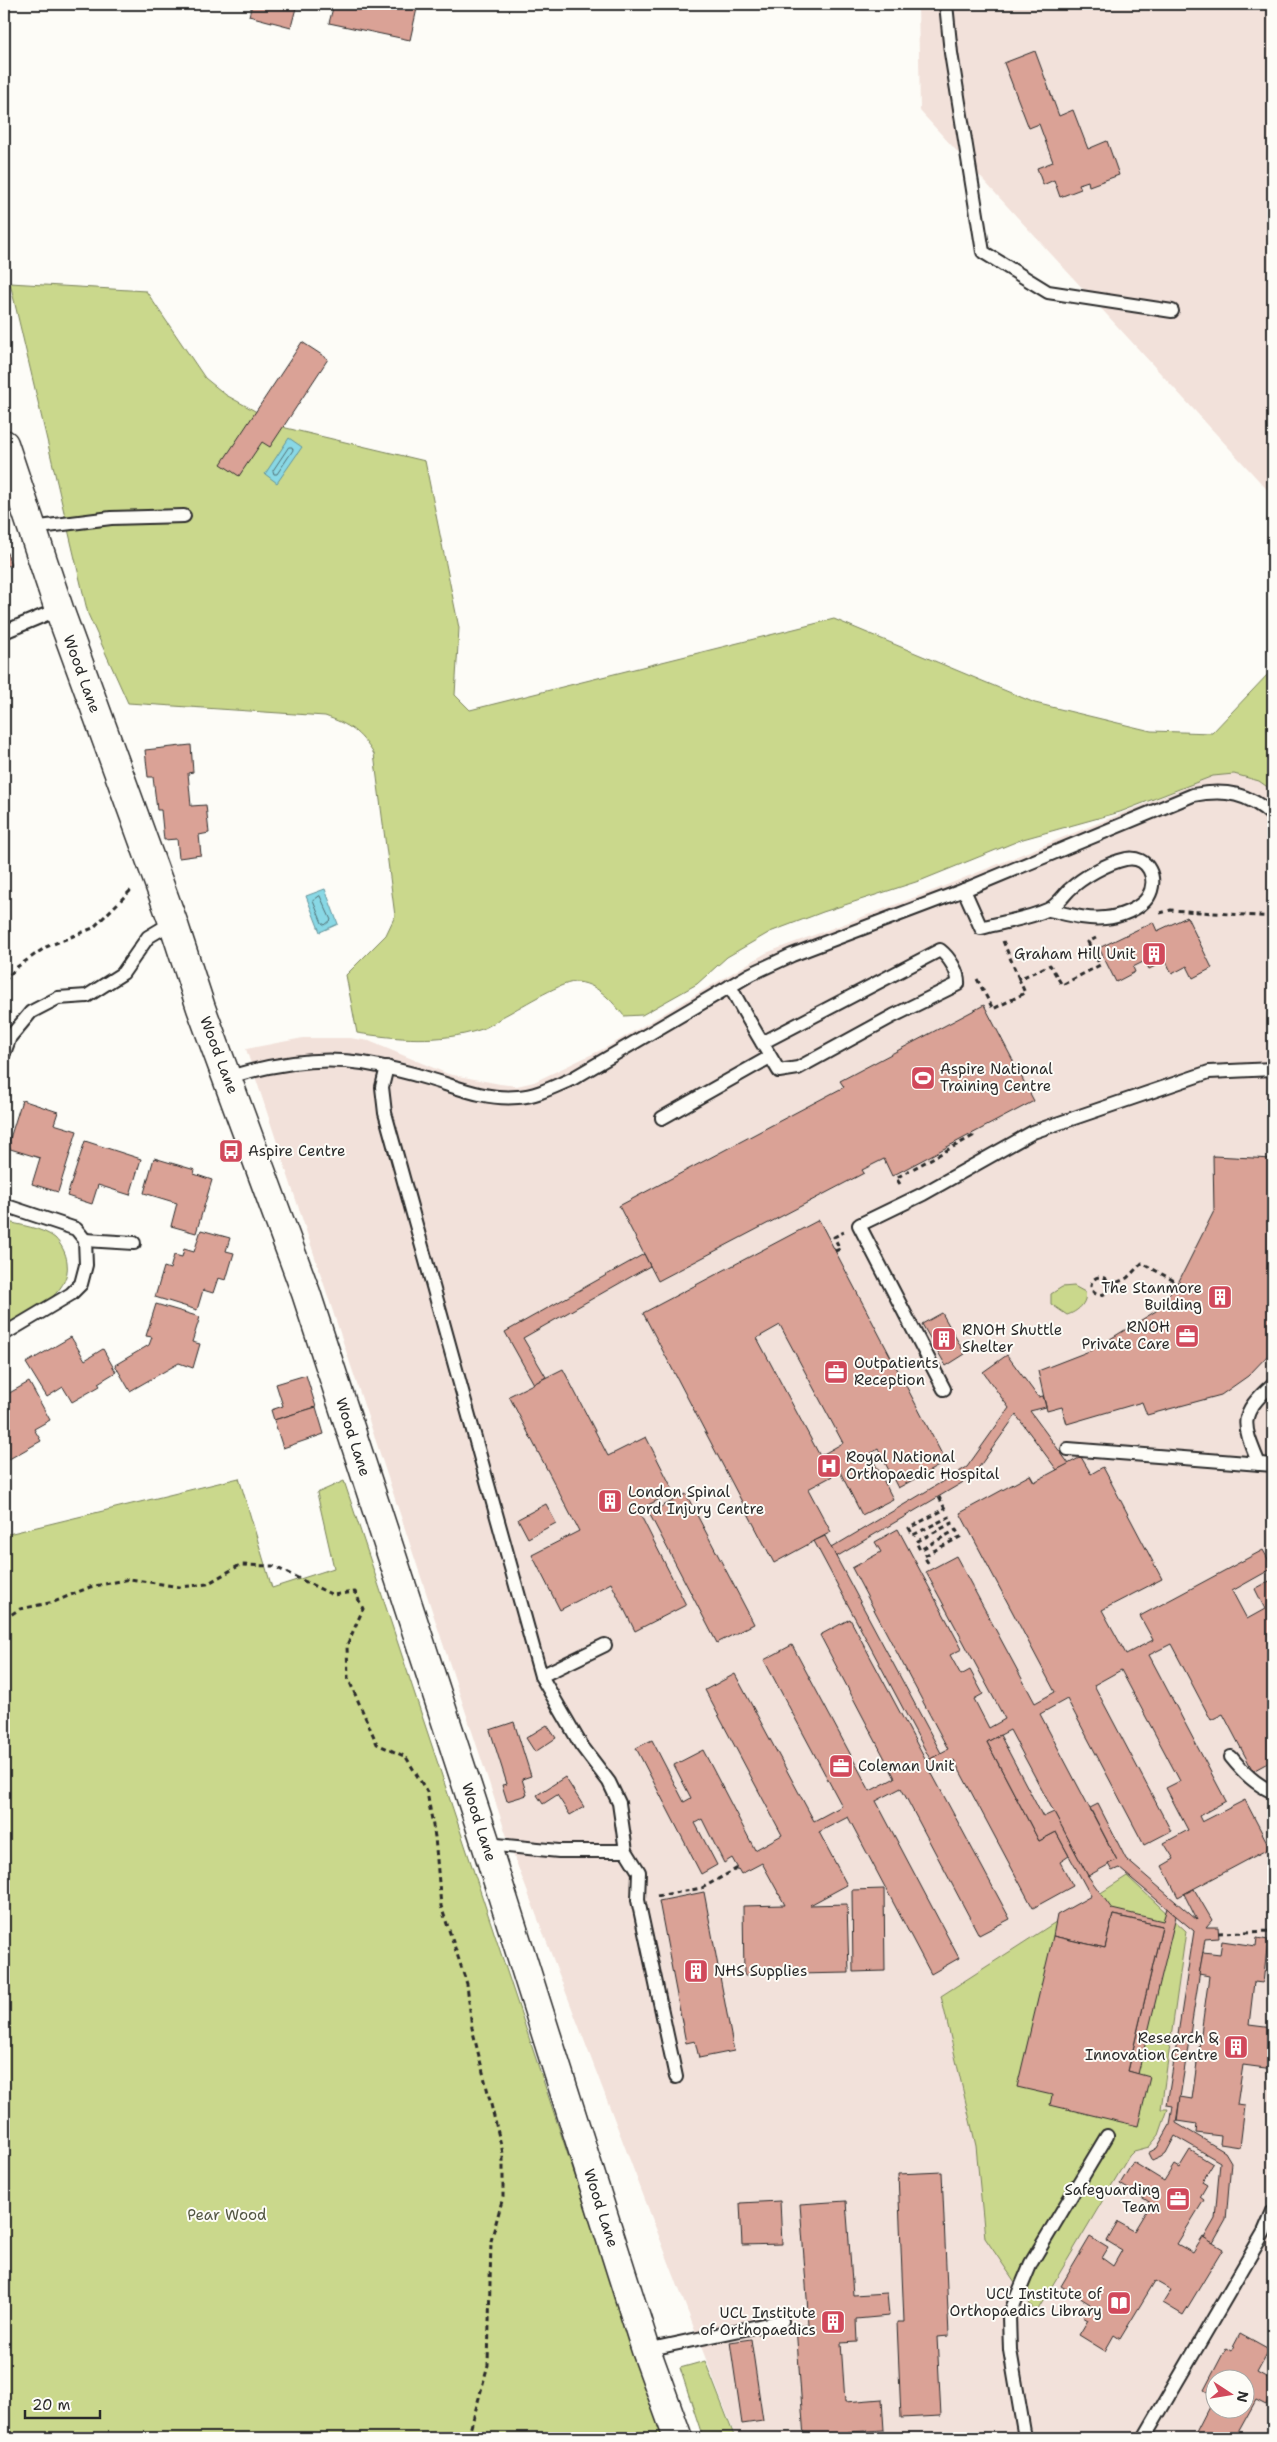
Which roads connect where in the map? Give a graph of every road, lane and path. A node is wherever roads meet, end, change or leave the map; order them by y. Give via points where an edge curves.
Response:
1 (946, 4) edge
2 (1172, 311) dead end
3 (4, 444) edge
4 (184, 516) dead end
5 (32, 528) junction
6 (59, 609) junction
7 (4, 632) edge
8 (1273, 816) edge
9 (154, 874) junction
10 (964, 890) junction
11 (1049, 910) junction
12 (1152, 915) dead end
13 (1273, 917) edge
14 (173, 922) junction
15 (1097, 938) dead end
16 (1002, 939) dead end
17 (974, 974) dead end
18 (1019, 979) junction
19 (4, 981) edge
20 (730, 986) junction
21 (762, 1044) junction
22 (4, 1053) edge
23 (770, 1057) junction
24 (387, 1067) junction
25 (1273, 1069) edge
26 (229, 1077) junction
27 (662, 1118) dead end
28 (972, 1134) dead end
29 (902, 1187) dead end
30 (4, 1205) edge
31 (85, 1240) junction
32 (134, 1243) dead end
33 (1178, 1283) dead end
34 (1109, 1286) junction
35 (4, 1334) edge
36 (1273, 1384) edge
37 (944, 1389) dead end
38 (1068, 1449) dead end
39 (1259, 1464) junction
40 (1273, 1465) edge
41 (939, 1496) dead end
42 (928, 1563) dead end
43 (4, 1619) edge
44 (605, 1645) dead end
45 (541, 1676) junction
46 (1231, 1757) dead end
47 (1273, 1792) edge
48 (486, 1844) junction
49 (626, 1851) junction
50 (738, 1868) dead end
51 (638, 1900) junction
52 (1273, 1931) edge
53 (1218, 1933) dead end
54 (676, 2077) dead end
55 (1107, 2136) dead end
56 (1273, 2211) edge
57 (782, 2321) dead end
58 (646, 2350) junction
59 (468, 2438) edge
60 (678, 2438) edge
61 (1025, 2438) edge
62 (1144, 2438) edge

1 - 2 lane via 983,252 1048,292
3 - 5 street, Wood Lane
4 - 5 lane via 111,518
5 - 6 street, Wood Lane
6 - 7 lane
6 - 9 street, Wood Lane
8 - 10 lane via 1261,804 1240,794 1210,792 1193,796
9 - 14 street, Wood Lane
9 - 19 path via 129,891 93,928 46,947
10 - 11 lane via 981,928
10 - 20 lane via 835,937
11 - 11 lane via 1071,888 1104,867 1127,859 1144,862 1153,876 1150,895 1142,904 1126,912 1094,919
12 - 13 path via 1171,910
14 - 22 lane via 148,937 123,973 87,996 58,998 31,1012 10,1037
14 - 26 street, Wood Lane via 201,1008
15 - 18 path via 1088,942 1100,965 1062,985 1050,965
16 - 18 path
17 - 18 path via 993,1009 1025,994
20 - 21 lane
20 - 24 lane via 572,1079 520,1097 464,1091
21 - 23 lane
21 - 23 lane via 925,956 940,950 948,956 958,984 798,1068 779,1071
23 - 27 lane
24 - 26 lane via 330,1060 298,1062
24 - 45 lane via 382,1087 385,1113
25 - 37 lane via 1209,1072 1033,1132 923,1194 859,1225
26 - 48 street, Wood Lane via 309,1302
28 - 29 path via 896,1178
30 - 31 lane via 76,1229
31 - 32 lane
31 - 35 lane via 86,1265 80,1284 71,1294
33 - 34 path via 1142,1263 1127,1278
34 - 34 path via 1104,1295 1093,1292 1091,1287 1092,1282 1102,1278
36 - 39 lane via 1256,1399 1246,1416 1250,1442
38 - 39 lane
39 - 40 lane
41 - 42 path via 945,1508 909,1528 914,1535 949,1516 952,1523 916,1542 920,1550 956,1530 960,1537 924,1556
43 - 59 path via 20,1609 54,1602 90,1587 130,1579 180,1587 207,1584 240,1565 273,1566 333,1595 355,1592 363,1609 347,1645 348,1678 377,1744 406,1757 427,1792 441,1906 467,1984 472,2028 503,2153 503,2197 490,2241 488,2364
44 - 45 lane
45 - 49 lane via 620,1803
46 - 47 lane via 1246,1776
48 - 49 lane
48 - 58 street, Wood Lane
49 - 51 lane via 639,1872
50 - 51 path via 702,1888
51 - 54 lane
52 - 53 path
55 - 61 lane via 1031,2263 1008,2316 1010,2350
56 - 62 lane
57 - 58 lane
58 - 60 street, Wood Lane

